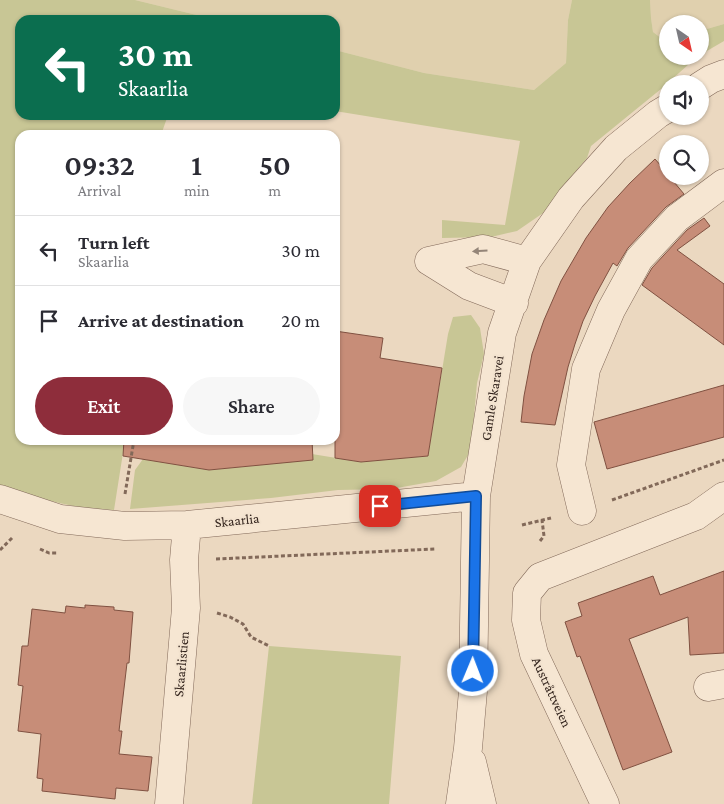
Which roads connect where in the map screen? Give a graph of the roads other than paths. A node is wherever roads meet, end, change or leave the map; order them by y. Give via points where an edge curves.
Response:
1 (724, 74) edge
2 (709, 80) edge
3 (659, 115) edge
4 (724, 182) edge
5 (527, 261) junction
6 (514, 303) junction
7 (476, 496) junction
8 (724, 496) edge
9 (0, 499) edge
10 (582, 511) road end
11 (186, 525) junction
12 (468, 748) junction
13 (169, 804) edge
14 (460, 804) edge
15 (482, 804) edge
16 (605, 804) edge

1 - 2 street
3 - 5 street, Gamle Skaravei via 616,148 572,198
4 - 10 street via 677,218 639,259 611,310 586,369 571,465
5 - 6 street, Gamle Skaravei
5 -> 6 street via 483,249 430,261 469,286
6 - 7 street, Gamle Skaravei via 502,333
7 - 11 street, Skaarlia
7 - 12 street, Gamle Skaravei via 473,691
8 - 16 street, Austråttveien via 696,516 540,577 527,593 526,620 534,654
9 - 11 street, Skaarlia via 60,519 125,526
11 - 13 street, Skaarlistien via 186,608
12 - 14 street, Gamle Skaravei
12 - 15 street, Gamle Skaravei

